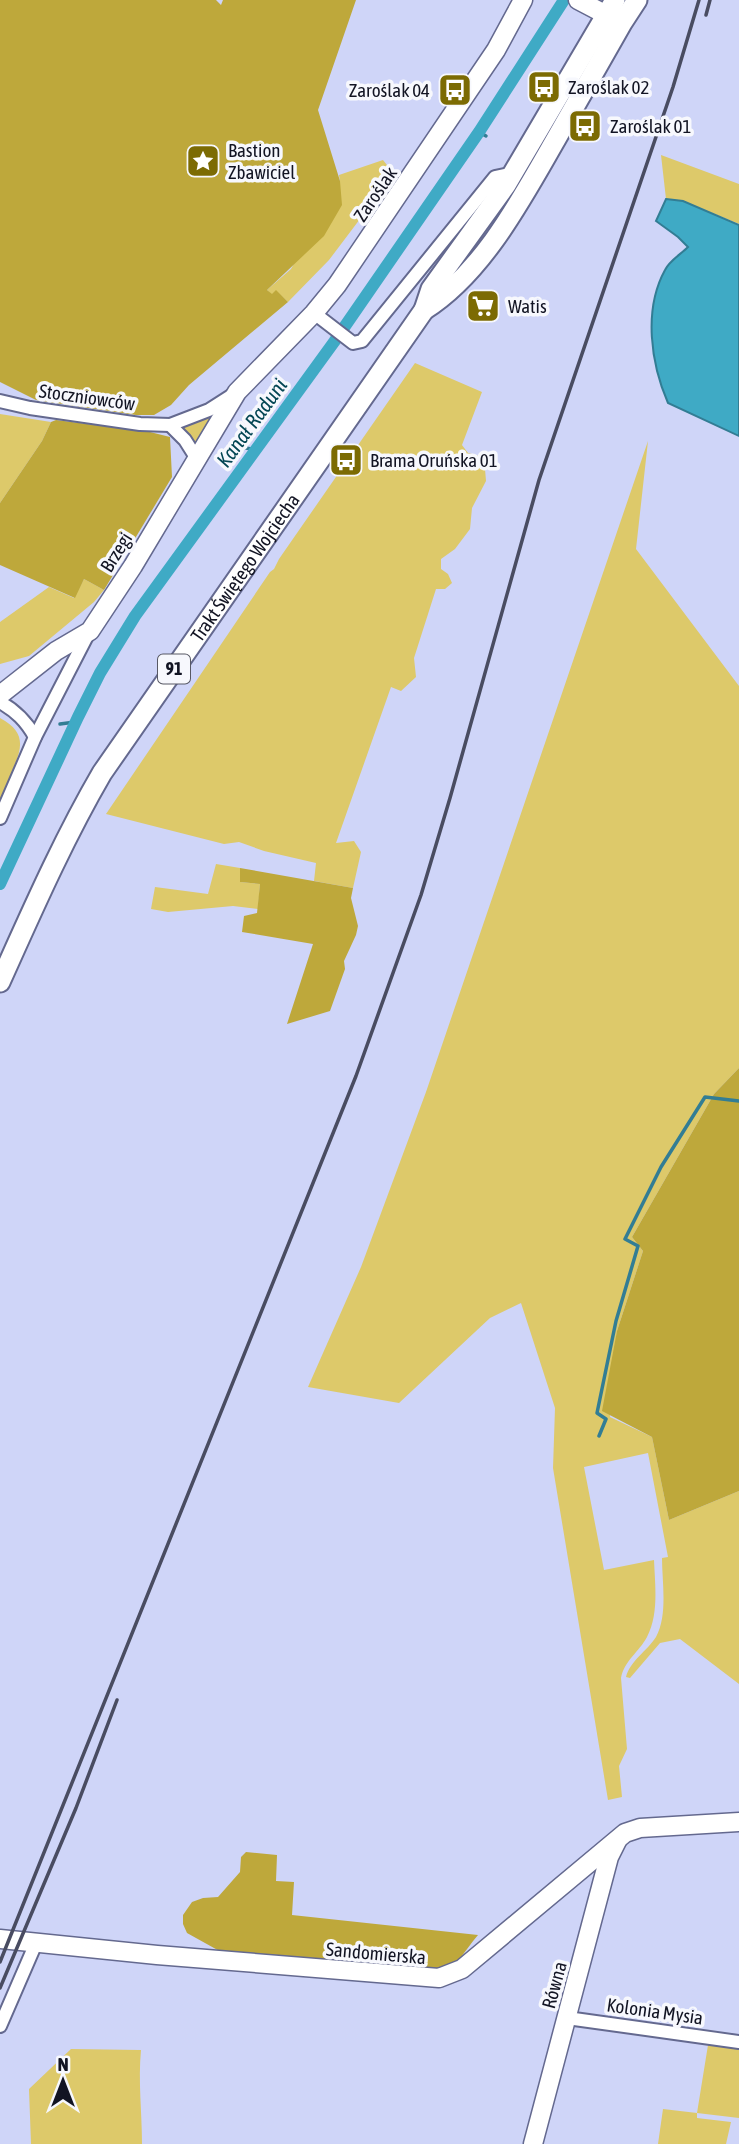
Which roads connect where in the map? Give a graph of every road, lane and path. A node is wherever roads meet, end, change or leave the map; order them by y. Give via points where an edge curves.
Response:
1 (523, 0) edge
2 (637, 0) edge
3 (581, 2) edge
4 (614, 12) edge
5 (514, 173) junction
6 (424, 310) junction
7 (314, 313) junction
8 (237, 392) junction
9 (0, 401) edge
10 (170, 425) junction
11 (197, 459) junction
12 (90, 631) junction
13 (0, 695) edge
14 (0, 702) edge
15 (35, 737) junction
16 (0, 818) edge
17 (0, 982) edge
18 (739, 1822) edge
19 (618, 1837) junction
20 (0, 1939) edge
21 (36, 1943) junction
22 (567, 2018) junction
23 (0, 2026) edge
24 (739, 2042) edge
25 (533, 2144) edge

1 - 7 street, Zaroślak via 496,51 351,267
2 - 4 main road, Trakt Świętego Wojciecha
3 - 4 street
4 - 5 main road, Trakt Świętego Wojciecha / 91
4 - 6 main road, Trakt Świętego Wojciecha via 527,190 445,297
5 - 6 main road, Trakt Świętego Wojciecha / 91 via 431,289
5 - 7 street via 495,177 362,341 353,343
6 - 17 main road, Trakt Świętego Wojciecha / 91 via 102,773 58,853
7 - 8 street, Zaroślak
8 - 10 street, Stoczniowców via 209,411
8 - 11 street, Brzegi
9 - 10 street, Stoczniowców
10 - 11 street
11 - 12 street, Brzegi
12 - 13 street
12 - 15 street, Brzegi
14 - 15 street via 26,722
15 - 16 street, Brzegi
18 - 19 street, Sandomierska via 640,1828
19 - 21 street, Sandomierska via 462,1969 439,1978
19 - 22 street, Równa
20 - 21 street, Sandomierska
21 - 23 street
22 - 24 street, Kolonia Mysia
22 - 25 street, Równa

